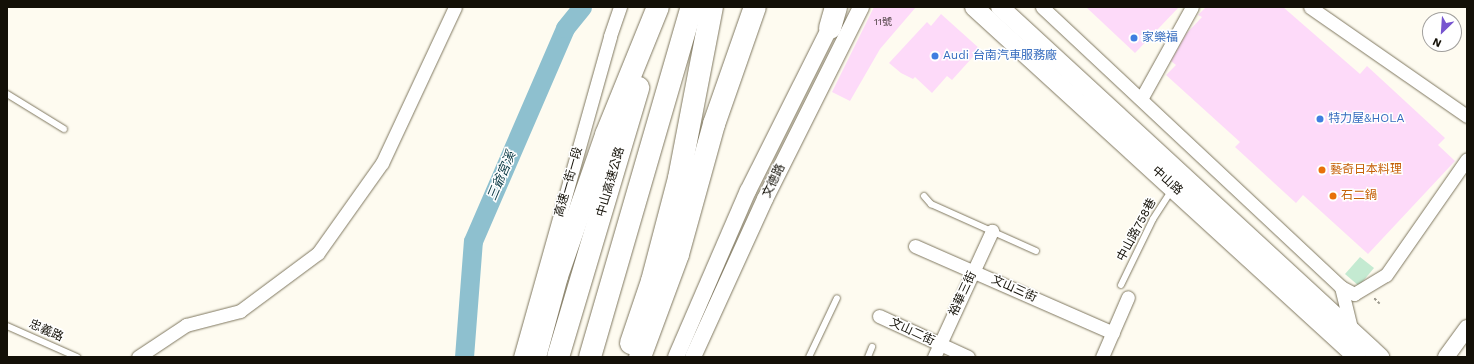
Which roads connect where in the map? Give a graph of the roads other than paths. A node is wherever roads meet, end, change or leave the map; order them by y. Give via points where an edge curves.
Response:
1 (455, 7) edge
2 (620, 7) edge
3 (658, 7) edge
4 (663, 7) edge
5 (692, 7) edge
6 (712, 7) edge
7 (755, 7) edge
8 (836, 7) edge
9 (840, 7) edge
10 (861, 7) edge
11 (974, 7) edge
12 (1000, 7) edge
13 (1042, 7) edge
14 (1192, 7) edge
15 (1310, 7) edge
16 (830, 28) junction
17 (7, 94) edge
18 (1141, 99) junction
19 (1467, 116) edge
20 (64, 129) dead end
21 (1467, 159) edge
22 (1174, 187) junction
23 (924, 196) dead end
24 (992, 231) junction
25 (915, 246) dead end
26 (1036, 251) dead end
27 (974, 271) junction
28 (1121, 285) dead end
29 (1341, 287) junction
30 (1128, 297) dead end
31 (837, 298) dead end
32 (879, 316) dead end
33 (7, 326) edge
34 (1467, 328) edge
35 (1352, 332) junction
36 (1113, 333) junction
37 (940, 345) junction
38 (872, 347) dead end
39 (76, 357) edge
40 (138, 357) edge
41 (520, 357) edge
42 (535, 357) edge
43 (558, 357) edge
44 (590, 357) edge
45 (626, 357) edge
46 (640, 357) edge
47 (676, 357) edge
48 (692, 357) edge
49 (809, 357) edge
50 (868, 357) edge
51 (934, 357) edge
52 (968, 357) edge
53 (1102, 357) edge
54 (1357, 357) edge
55 (1380, 357) edge
56 (1446, 357) edge

1 - 40 street via 382,163 318,253 240,310 186,325
2 - 41 street, 高速一街一段
3 - 42 highway via 606,135 557,276
4 - 43 highway, 中山高速公路
5 - 44 highway
6 - 45 highway via 680,178 652,281
7 - 46 highway via 714,124 678,254
8 - 16 highway
9 - 16 street, 文德路
10 - 48 street, 文德路 via 765,200
11 - 22 main road, 中山路
12 - 35 main road, 中山路
13 - 18 street
14 - 18 street
15 - 19 street
16 - 47 street, 文德路 via 748,191
17 - 20 lane
18 - 29 street
21 - 29 street via 1386,275 1354,294
22 - 28 lane, 中山路758巷 via 1153,219
22 - 54 main road, 中山路
23 - 24 lane via 931,204
24 - 26 lane
24 - 27 street, 裕華三街
25 - 27 street, 文山三街
27 - 36 street, 文山三街
27 - 37 street, 裕華三街
29 - 35 street
30 - 36 street
31 - 49 lane
32 - 37 street, 文山二街
33 - 39 lane, 忠義路
34 - 56 street
35 - 55 main road, 中山路
36 - 53 street
37 - 51 street, 裕華三街
37 - 52 street, 文山二街
38 - 50 lane

